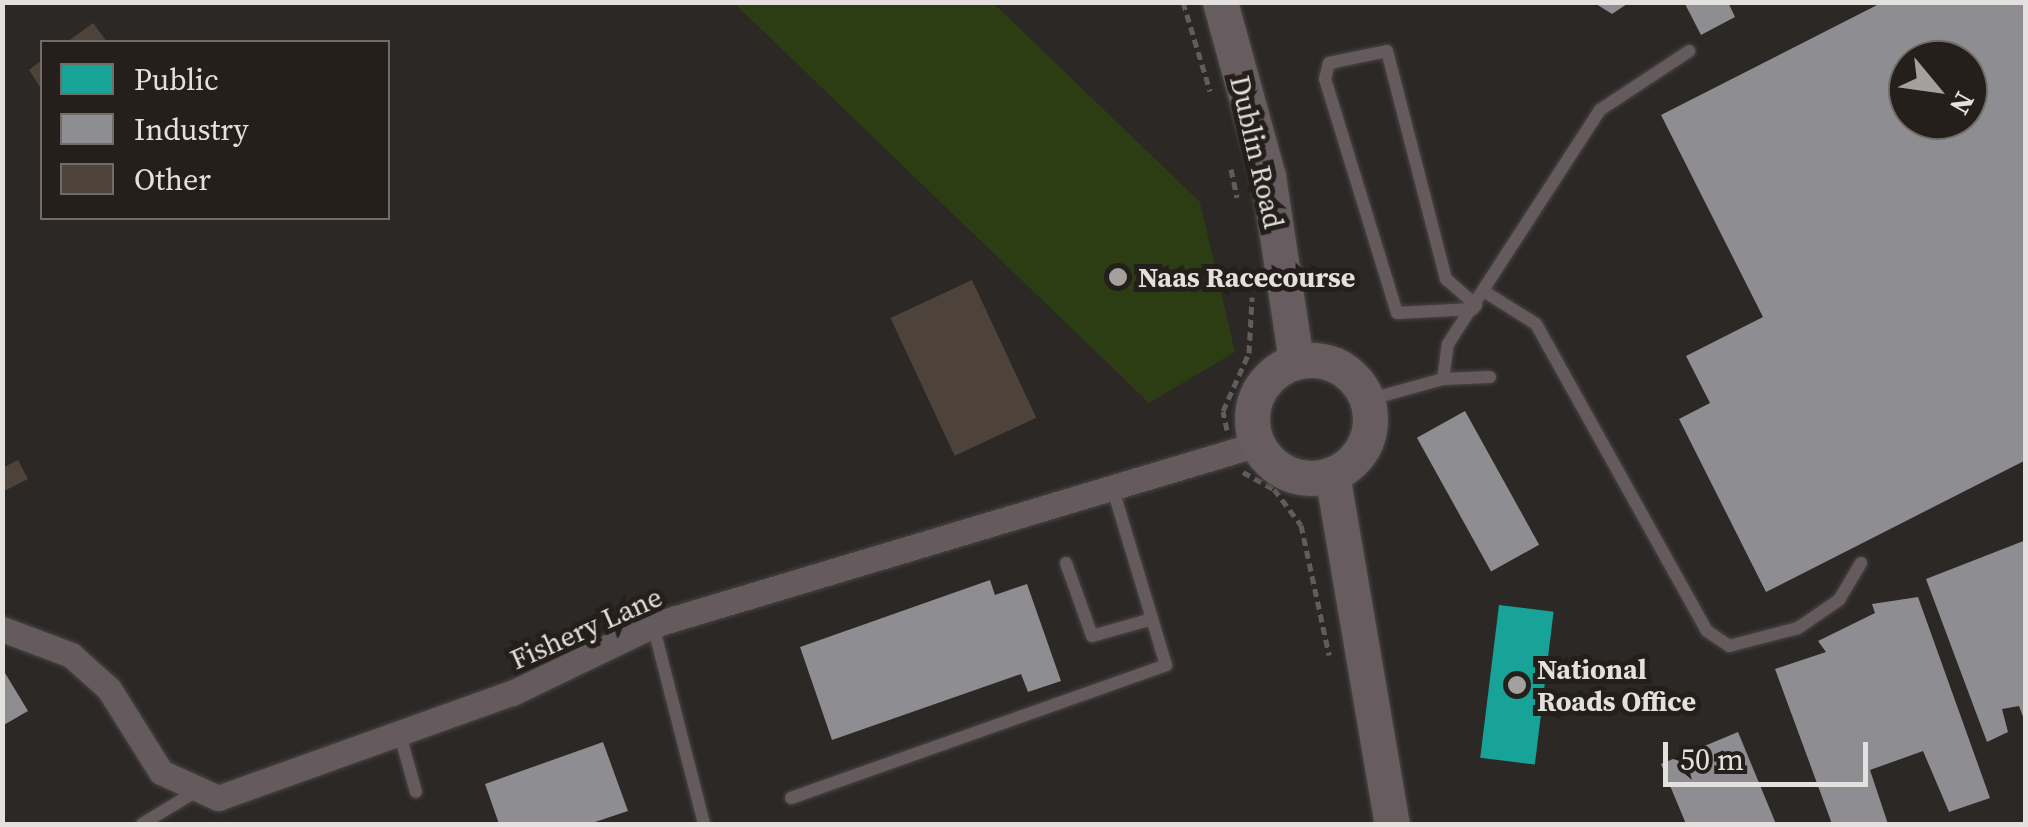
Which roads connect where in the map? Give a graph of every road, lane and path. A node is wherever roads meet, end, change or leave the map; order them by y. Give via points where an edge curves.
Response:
1 (1183, 2) edge
2 (1220, 2) edge
3 (1689, 51) dead end
4 (1216, 113) dead end
5 (1227, 150) dead end
6 (1239, 204) dead end
7 (1254, 275) dead end
8 (1478, 302) junction
9 (1296, 362) junction
10 (1490, 376) dead end
11 (1444, 379) junction
12 (1367, 400) junction
13 (1244, 448) junction
14 (1332, 474) junction
15 (1113, 490) junction
16 (1066, 563) dead end
17 (1861, 564) dead end
18 (1152, 619) junction
19 (653, 626) junction
20 (2, 629) edge
21 (1330, 661) dead end
22 (400, 735) junction
23 (195, 792) junction
24 (416, 792) dead end
25 (791, 798) dead end
26 (142, 824) edge
27 (704, 824) edge
28 (1392, 824) edge

1 - 4 path
2 - 9 main road, Dublin Road via 1268,176
3 - 8 lane via 1600,110
5 - 6 path
7 - 13 path via 1249,353 1223,411
8 - 8 lane via 1397,314 1324,79 1329,63 1387,51 1446,279
8 - 11 lane via 1448,344
8 - 17 lane via 1536,324 1707,631 1728,646 1798,628 1838,600
9 - 12 main road via 1337,366
9 - 13 main road via 1262,388
10 - 11 lane
11 - 12 lane
12 - 14 main road via 1362,449
13 - 14 main road via 1290,474
13 - 15 street, Fishery Lane
13 - 21 path via 1245,476 1274,489 1301,525
14 - 28 main road
15 - 18 lane
15 - 19 street, Fishery Lane
16 - 18 lane via 1092,636
18 - 25 lane via 1166,665
19 - 22 street, Fishery Lane
19 - 27 lane
20 - 23 street via 72,656 109,689 161,772
22 - 23 street, Fishery Lane via 254,790
22 - 24 lane
23 - 26 lane

